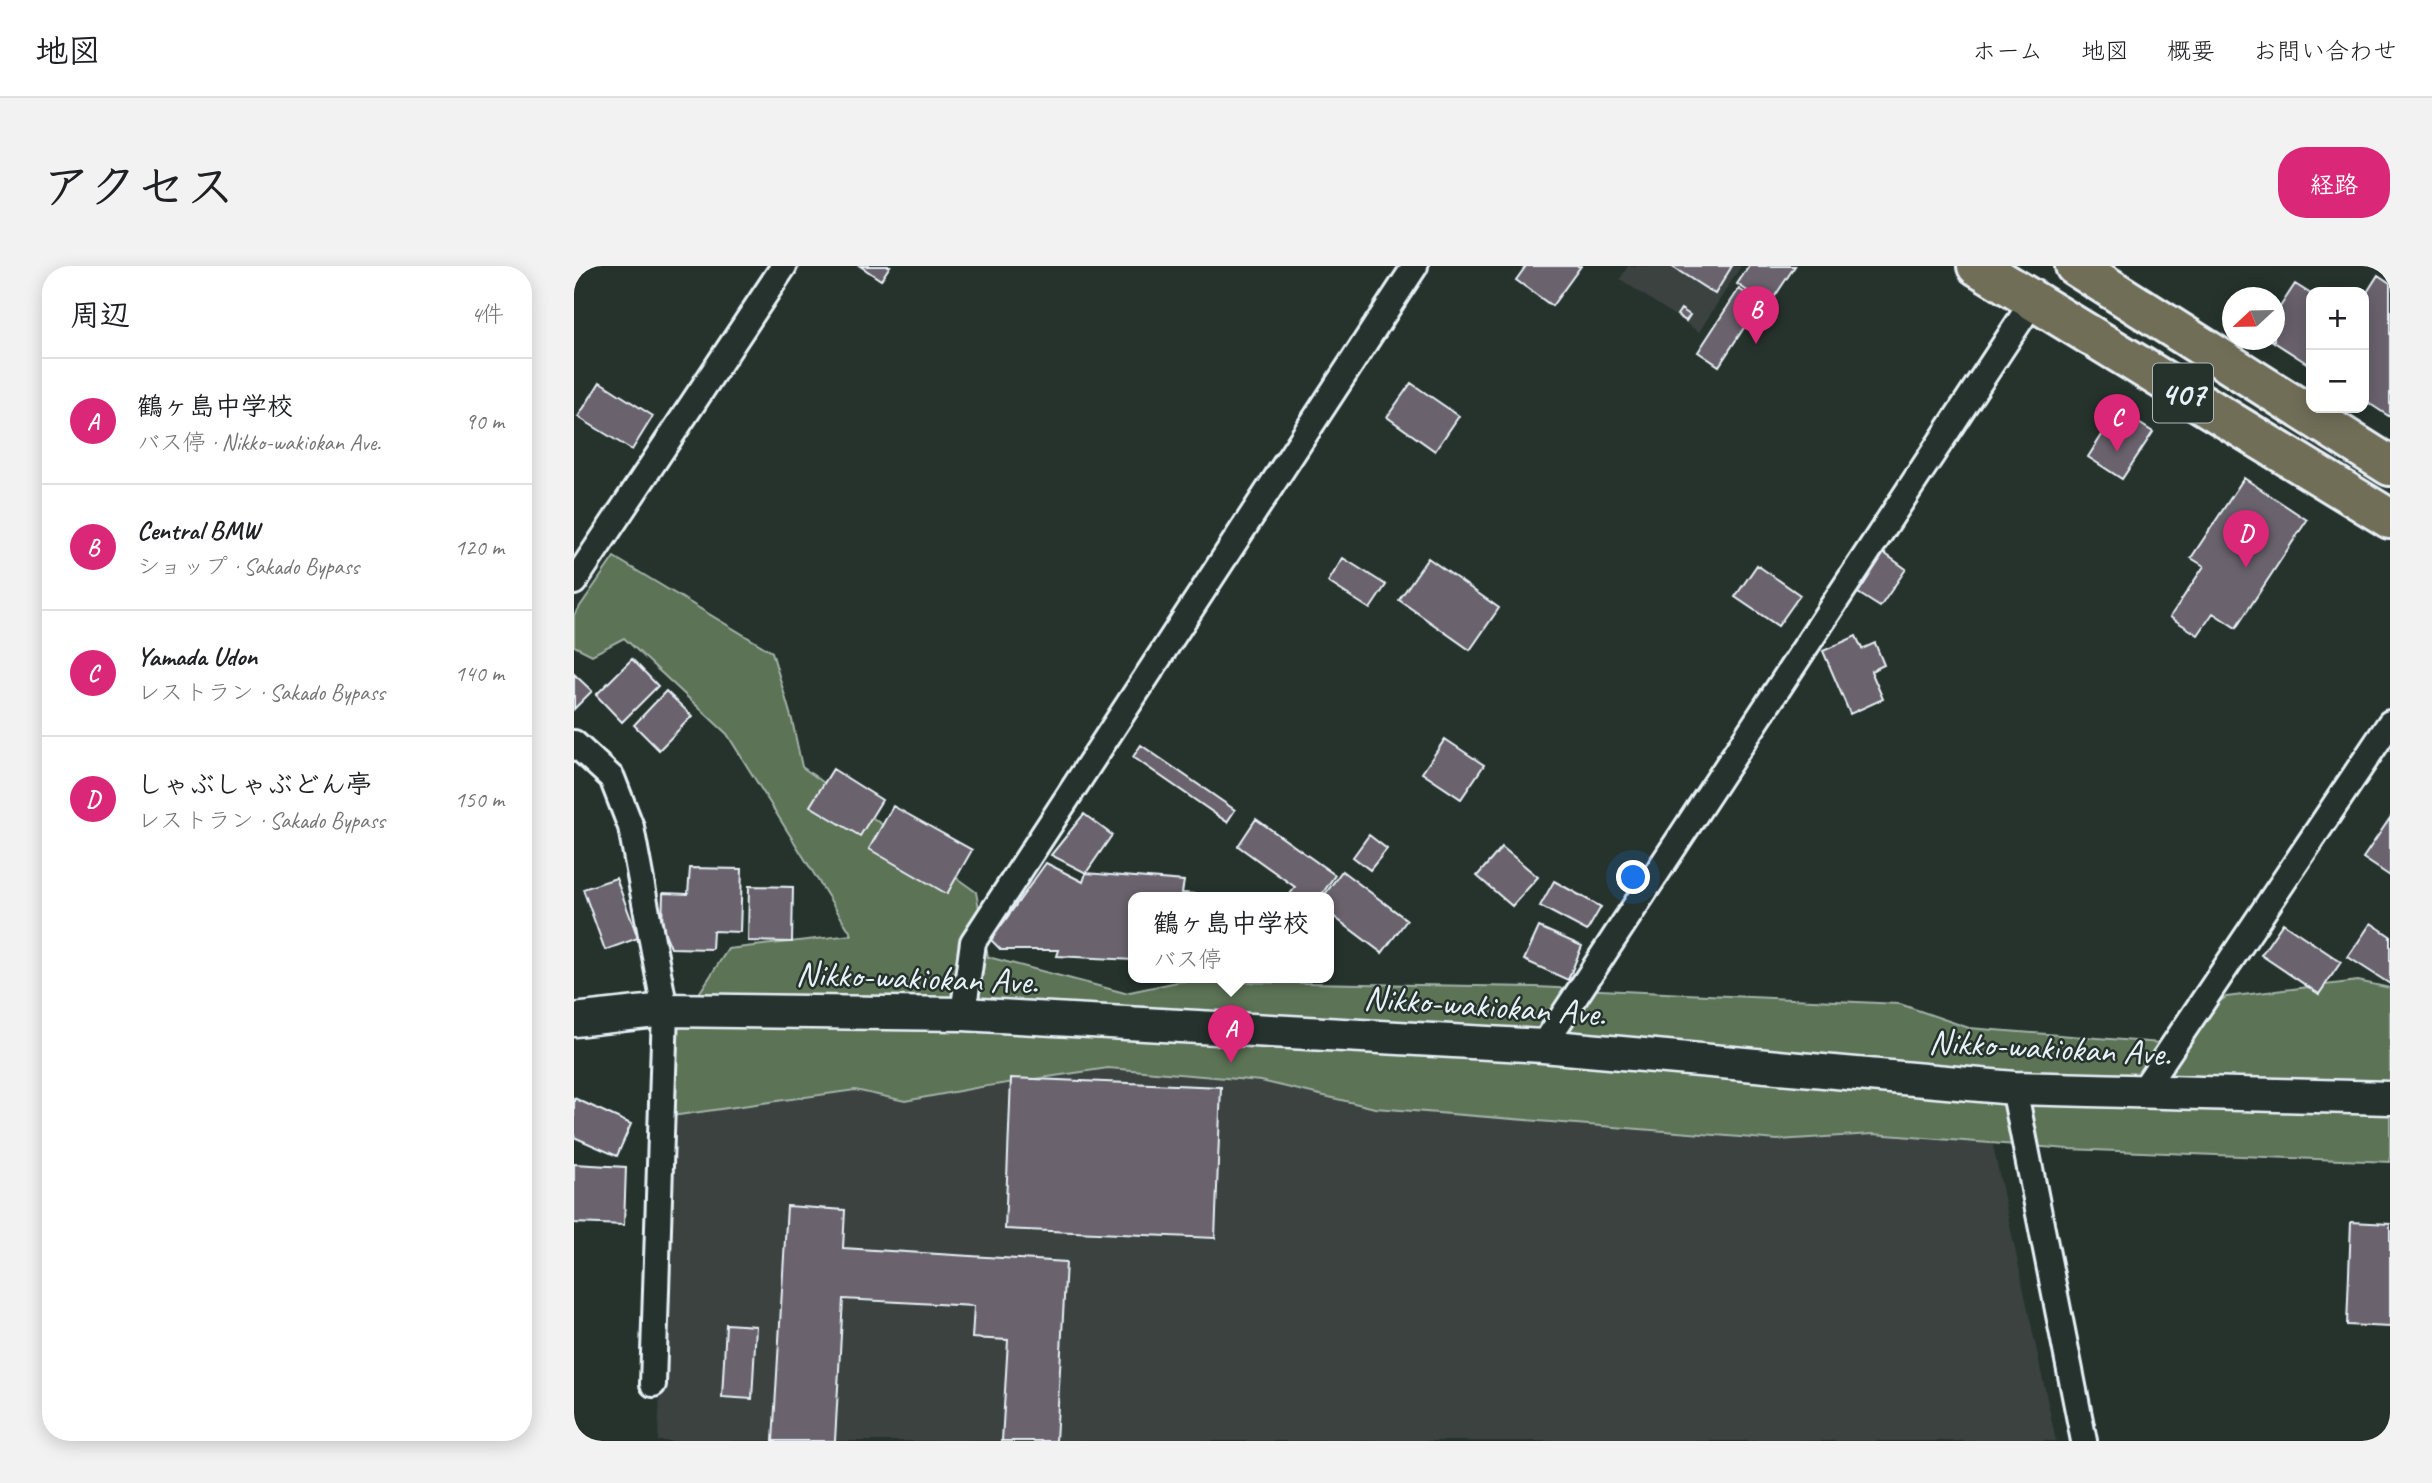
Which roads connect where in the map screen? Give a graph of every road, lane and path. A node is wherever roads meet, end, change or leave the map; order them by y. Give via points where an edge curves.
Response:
1 (784, 266) edge
2 (1415, 266) edge
3 (1977, 266) edge
4 (2075, 266) edge
5 (2033, 301) junction
6 (2390, 466) edge
7 (2390, 519) edge
8 (574, 582) edge
9 (2390, 723) edge
10 (574, 743) edge
11 (665, 1010) junction
12 (962, 1014) junction
13 (574, 1020) edge
14 (1543, 1046) junction
15 (2014, 1088) junction
16 (2143, 1092) junction
17 (2390, 1098) edge
18 (653, 1384) dead end
19 (2084, 1441) edge

1 - 8 street
2 - 12 street via 972,942
3 - 5 highway, 407
4 - 6 highway, 407
5 - 7 highway, 407
5 - 14 street
9 - 16 street
10 - 11 street via 612,778 631,827
11 - 12 street, Nikko-wakiokan Ave.
11 - 13 street, Nikko-wakiokan Ave.
11 - 18 street
12 - 14 street, Nikko-wakiokan Ave.
14 - 15 street, Nikko-wakiokan Ave.
15 - 16 street, Nikko-wakiokan Ave.
15 - 19 street
16 - 17 street, Nikko-wakiokan Ave.

